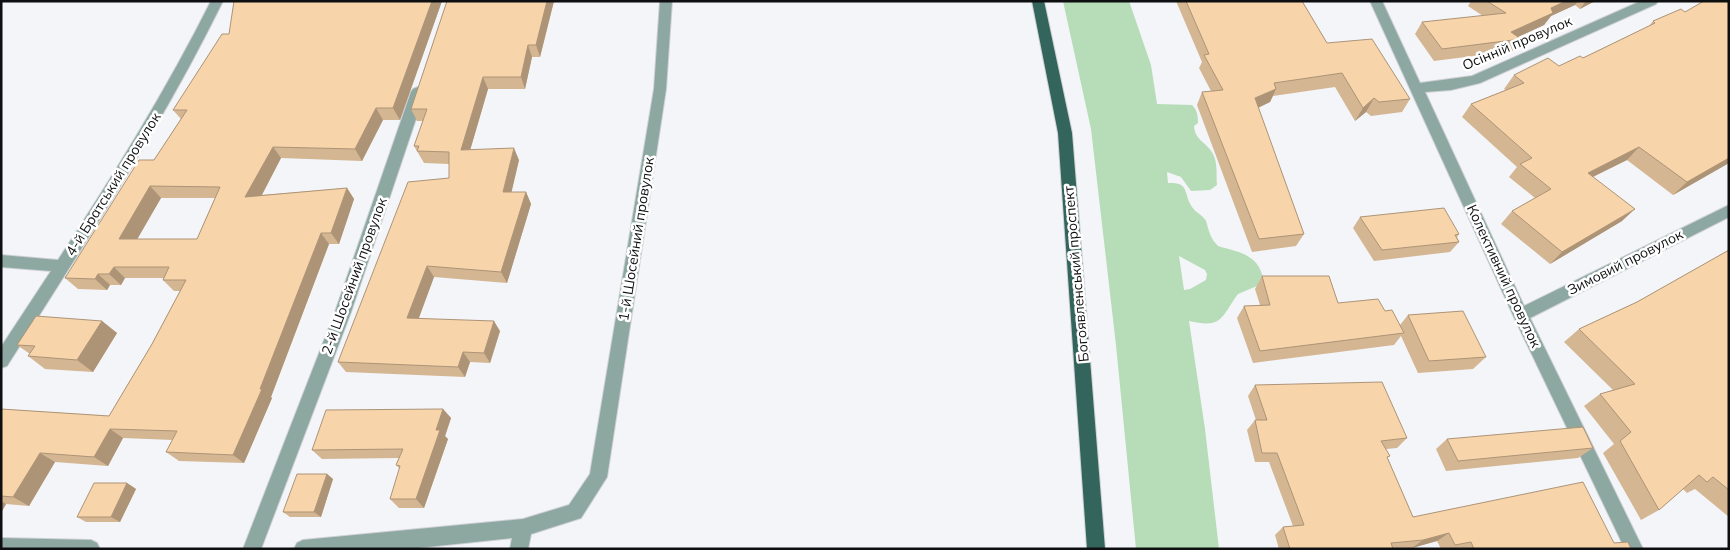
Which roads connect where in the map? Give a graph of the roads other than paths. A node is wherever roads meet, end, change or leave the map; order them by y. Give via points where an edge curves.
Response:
1 (217, 1) edge
2 (666, 1) edge
3 (1038, 1) edge
4 (1376, 1) edge
5 (1652, 1) edge
6 (423, 79) edge
7 (1418, 88) junction
8 (1729, 210) edge
9 (1, 261) edge
10 (62, 266) junction
11 (1521, 315) junction
12 (1, 361) edge
13 (523, 528) junction
14 (1, 546) edge
15 (91, 549) edge
16 (252, 549) edge
17 (304, 549) edge
18 (519, 549) edge
19 (1096, 549) edge
20 (1634, 549) edge

1 - 10 street, 4-й Братський провулок via 175,85
2 - 13 street, 1-й Шосейний провулок via 660,89 598,477 575,512
3 - 19 main road, Богоявленський проспект via 1065,133
4 - 7 street, Колективний провулок
5 - 7 street, Осінній провулок via 1475,80
6 - 16 street, 2-й Шосейний провулок via 343,312
7 - 11 street, Колективний провулок
8 - 11 street, Зимовий провулок
9 - 10 street
10 - 12 street, 4-й Братський провулок
11 - 20 street, Колективний провулок
13 - 17 street
13 - 18 street
14 - 15 street

